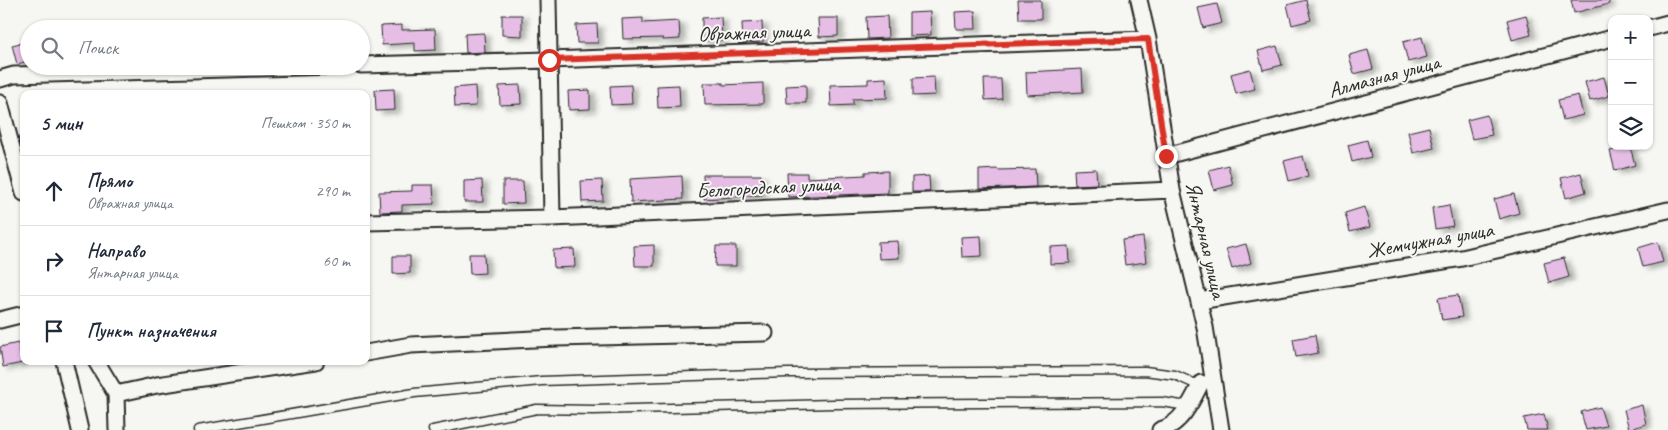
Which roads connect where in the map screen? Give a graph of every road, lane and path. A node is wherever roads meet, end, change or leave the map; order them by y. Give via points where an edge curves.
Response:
1 (548, 0) edge
2 (1139, 0) edge
3 (1668, 23) edge
4 (1653, 27) edge
5 (1148, 39) junction
6 (1608, 39) edge
7 (549, 60) junction
8 (370, 66) edge
9 (20, 75) edge
10 (0, 79) edge
11 (0, 103) edge
12 (1166, 156) junction
13 (20, 178) edge
14 (1172, 190) junction
15 (1668, 210) edge
16 (552, 218) junction
17 (370, 222) edge
18 (1199, 301) junction
19 (20, 315) edge
20 (0, 320) edge
21 (765, 332) dead end
22 (370, 352) edge
23 (65, 365) edge
24 (98, 365) edge
25 (290, 365) edge
26 (1207, 382) junction
27 (116, 394) junction
28 (1190, 403) junction
29 (80, 430) edge
30 (117, 430) edge
31 (198, 430) edge
32 (432, 430) edge
33 (1160, 430) edge
34 (1221, 430) edge

1 - 7 street
2 - 5 street, Янтарная улица
3 - 4 street
5 - 7 street, Овражная улица
5 - 12 street, Янтарная улица
6 - 12 street, Алмазная улица
7 - 8 street, Овражная улица
7 - 16 street
9 - 10 street
11 - 13 street
12 - 14 street, Янтарная улица
14 - 16 street, Белогородская улица
14 - 18 street, Янтарная улица
15 - 18 street, Жемчужная улица via 1462,258
16 - 17 street, Белогородская улица
18 - 26 street, Янтарная улица via 1205,327
19 - 20 street
21 - 22 street via 421,344
23 - 29 street
24 - 27 street
25 - 27 street
26 - 28 street
26 - 31 lane via 1193,383 1175,375 1145,371 788,373 541,381 414,393
26 - 34 street, Янтарная улица
27 - 30 street
28 - 32 lane via 853,404 537,410
28 - 33 street via 1178,419

